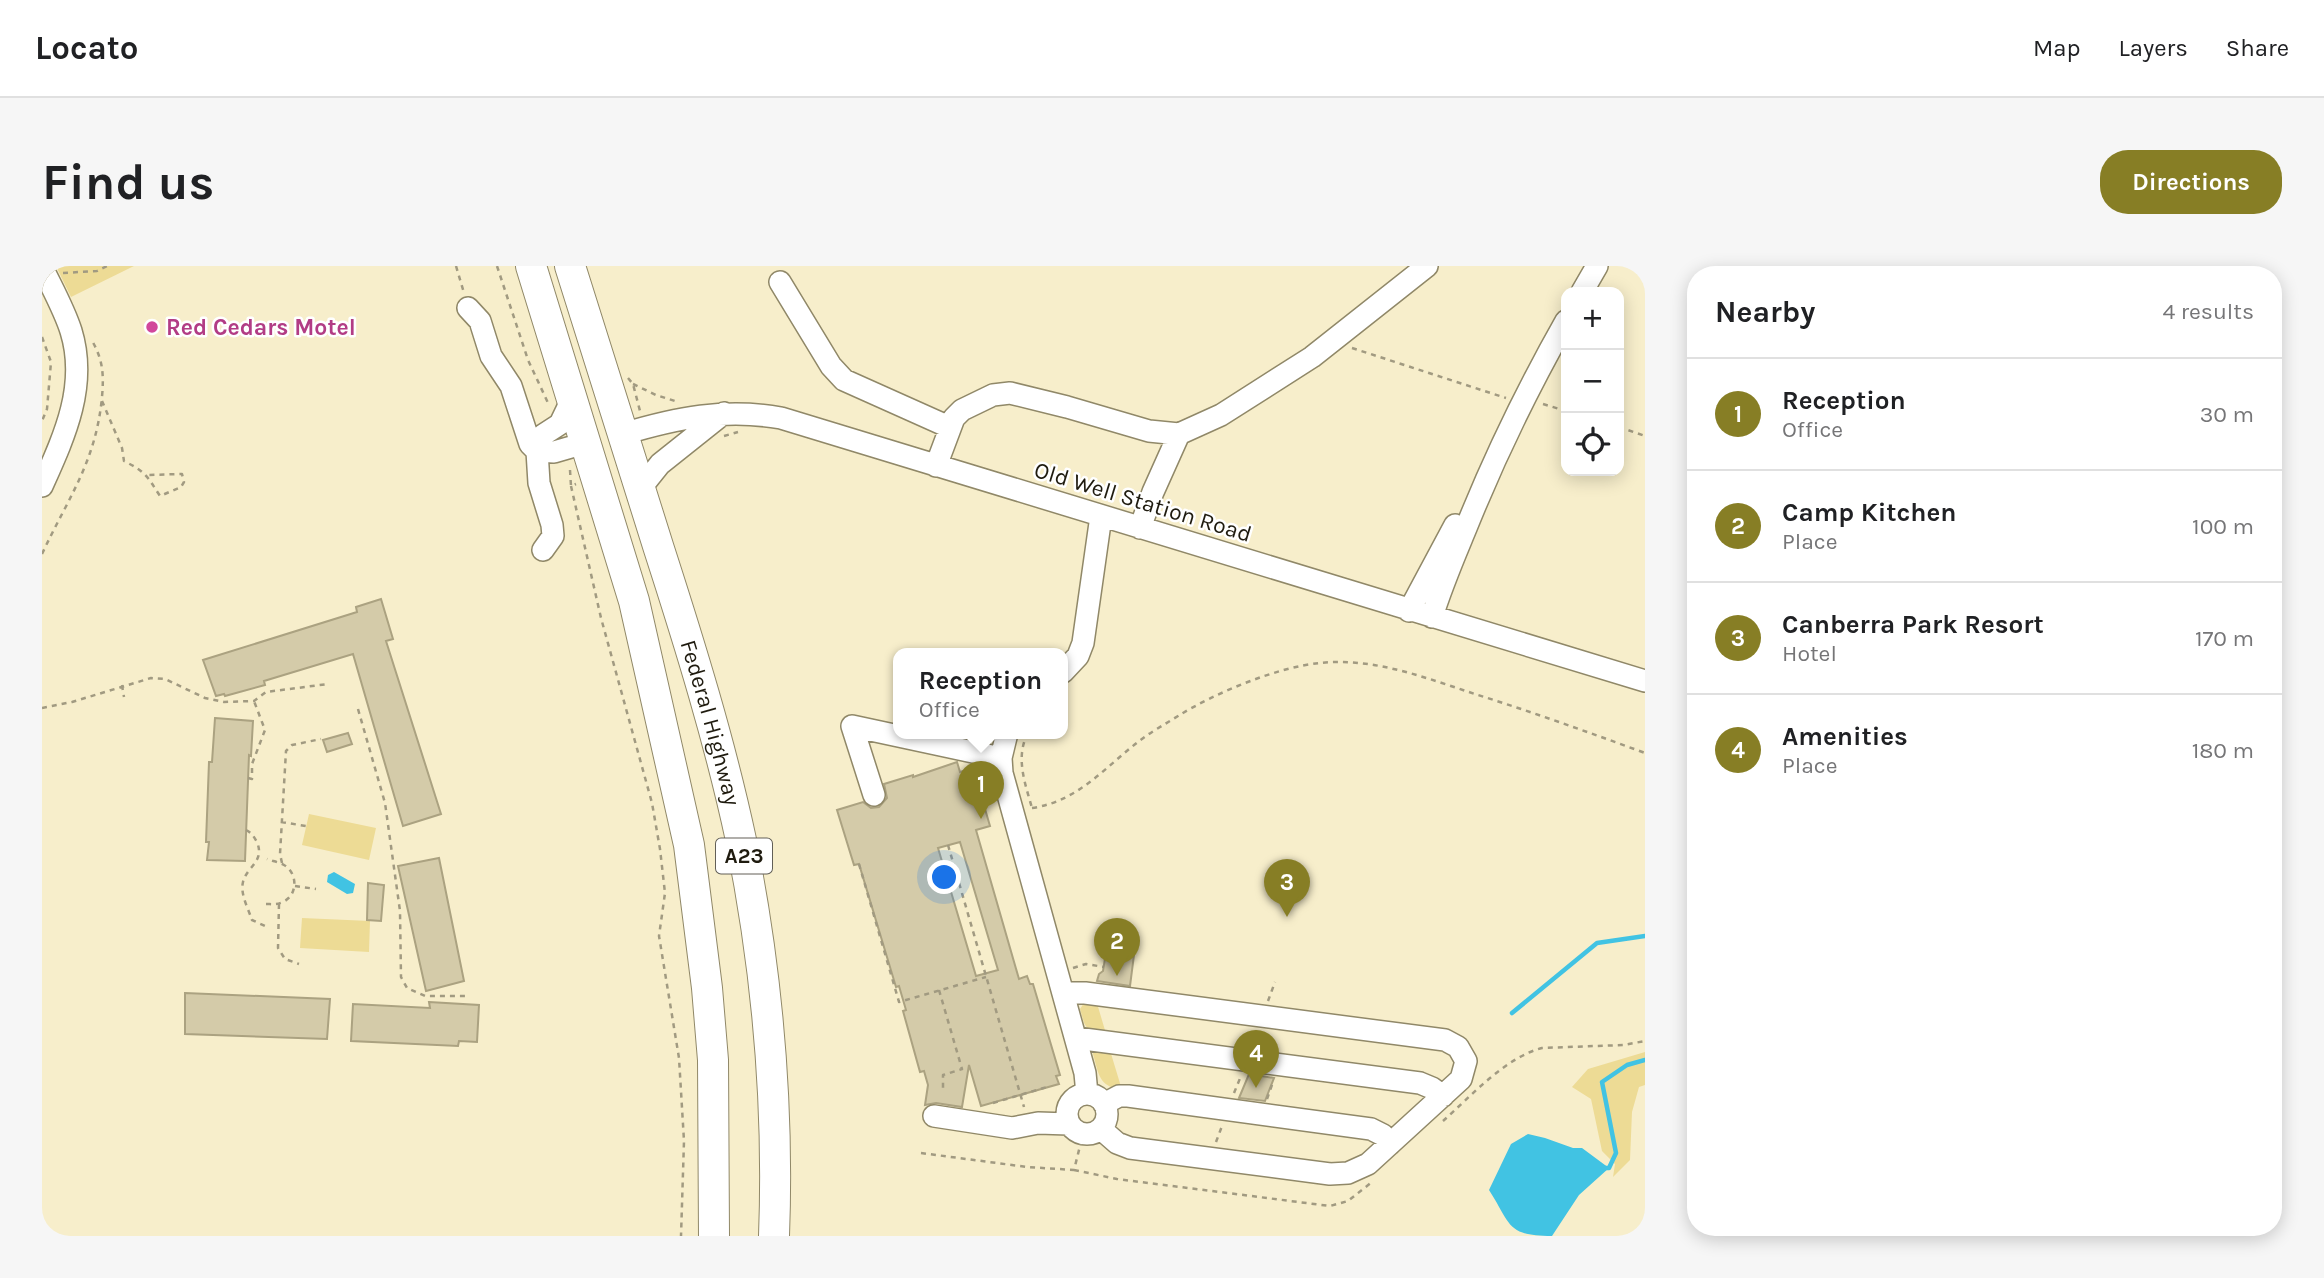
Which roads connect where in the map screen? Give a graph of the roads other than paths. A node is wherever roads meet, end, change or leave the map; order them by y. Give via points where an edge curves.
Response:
1 (531, 266) edge
2 (570, 266) edge
3 (1427, 266) edge
4 (1597, 266) edge
5 (49, 271) edge
6 (780, 282) dead end
7 (1585, 287) edge
8 (468, 308) road end
9 (1561, 330) edge
10 (559, 408) junction
11 (724, 413) junction
12 (949, 427) junction
13 (623, 433) junction
14 (1179, 434) junction
15 (577, 445) junction
16 (537, 451) junction
17 (936, 466) junction
18 (1491, 467) junction
19 (42, 486) edge
20 (640, 489) junction
21 (1101, 516) junction
22 (1140, 528) junction
23 (543, 550) dead end
24 (1409, 611) junction
25 (1432, 617) junction
26 (1068, 667) edge
27 (1645, 681) edge
28 (893, 735) edge
29 (913, 739) edge
30 (1006, 739) edge
31 (1001, 758) junction
32 (874, 795) dead end
33 (1060, 982) junction
34 (1076, 1038) junction
35 (1443, 1096) junction
36 (1096, 1099) junction
37 (934, 1116) dead end
38 (1084, 1129) junction
39 (1390, 1144) junction
40 (714, 1236) edge
41 (774, 1236) edge

1 - 10 highway, Federal Highway / A23
2 - 13 highway, Federal Highway / A23
3 - 14 street via 1312,357 1228,411
4 - 7 street
5 - 19 street via 72,333 76,363 70,419
6 - 12 street via 844,380
8 - 16 street via 480,321 491,356 511,386 527,437
9 - 18 street
10 - 15 highway, Federal Highway / A23
10 - 16 street
11 - 13 street, Old Well Station Road via 680,418
11 - 17 street, Old Well Station Road via 781,418
11 - 20 street via 660,464
12 - 14 street via 976,402 1010,393 1149,431
12 - 17 street
13 - 15 highway
13 - 20 highway, Federal Highway / A23
14 - 22 street
15 - 16 street via 554,452
15 - 40 highway, Federal Highway / A23 via 584,481 634,601 689,845 713,1060
16 - 23 street via 539,483 552,525 552,536
17 - 21 street, Old Well Station Road
18 - 24 street
18 - 25 street
20 - 41 highway, Federal Highway / A23 via 711,719 741,840 767,1026 775,1151
21 - 22 street, Old Well Station Road
21 - 26 street via 1083,643
22 - 24 street, Old Well Station Road
24 - 25 street, Old Well Station Road
25 - 27 street, Old Well Station Road
28 - 32 street via 852,726
29 - 31 street
30 - 31 street
31 - 33 street
33 - 34 street
33 - 35 street via 1085,993 1445,1040 1462,1051 1466,1066 1461,1079
34 - 35 street via 1420,1083
34 - 36 street
35 - 39 street
36 - 38 street via 1107,1117
36 - 38 street via 1074,1098 1069,1104 1067,1110
36 - 39 street via 1128,1096 1371,1129
37 - 38 street via 1012,1128
38 - 39 street via 1130,1148 1330,1174 1359,1169

